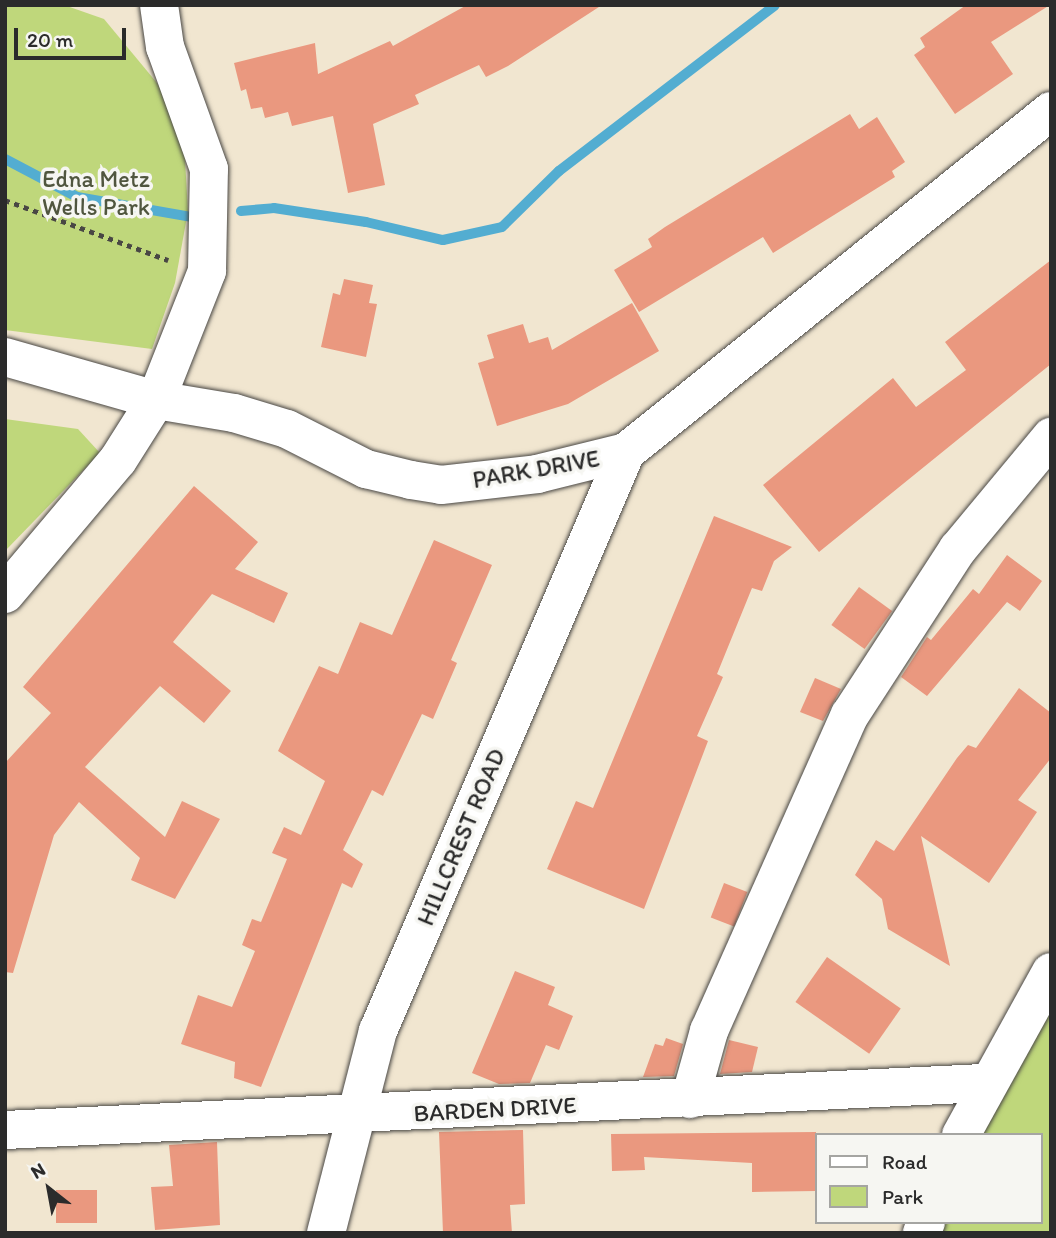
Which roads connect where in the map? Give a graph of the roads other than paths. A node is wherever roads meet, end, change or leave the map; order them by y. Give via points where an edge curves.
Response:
1 (159, 5) edge
2 (1051, 111) edge
3 (5, 357) edge
4 (156, 400) junction
5 (1051, 438) edge
6 (626, 452) junction
7 (5, 594) edge
8 (1051, 972) edge
9 (984, 1083) junction
10 (690, 1099) junction
11 (353, 1116) junction
12 (5, 1130) edge
13 (962, 1133) edge
14 (326, 1233) edge

1 - 4 street via 165,47 209,169 207,271
2 - 6 street, PARK DRIVE
3 - 4 street, PARK DRIVE
4 - 6 street, PARK DRIVE via 234,413 287,429 366,470 441,485 537,474
4 - 7 street via 81,510
5 - 10 street via 958,549 850,715 709,1031
6 - 11 street, HILLCREST ROAD via 378,1031
8 - 9 street
9 - 10 street, BARDEN DRIVE
9 - 13 street
10 - 11 street, BARDEN DRIVE
11 - 12 street, BARDEN DRIVE
11 - 14 street, HILLCREST ROAD

